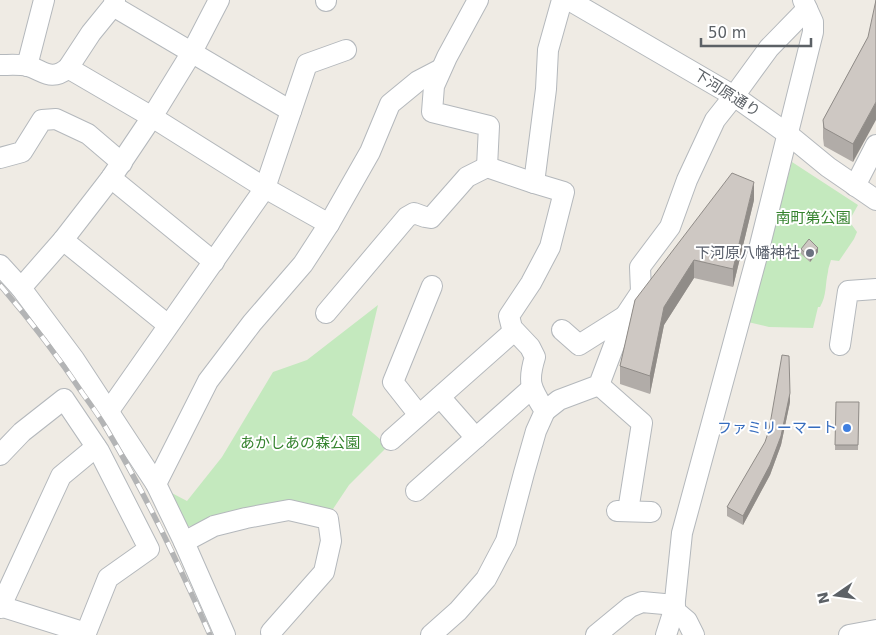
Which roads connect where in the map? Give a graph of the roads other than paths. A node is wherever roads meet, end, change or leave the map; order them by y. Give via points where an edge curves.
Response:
1 (44, 0) edge
2 (219, 0) edge
3 (478, 0) edge
4 (562, 0) edge
5 (568, 0) edge
6 (114, 3) edge
7 (805, 5) edge
8 (588, 6) edge
9 (346, 50) dead end
10 (192, 52) junction
11 (0, 65) edge
12 (27, 66) junction
13 (68, 68) junction
14 (441, 69) junction
15 (734, 96) junction
16 (291, 111) junction
17 (152, 118) junction
18 (788, 135) junction
19 (876, 145) edge
20 (0, 158) edge
21 (488, 167) junction
22 (117, 171) junction
23 (534, 183) junction
24 (855, 186) junction
25 (265, 188) junction
26 (876, 200) edge
27 (329, 224) junction
28 (63, 240) junction
29 (214, 262) junction
30 (0, 265) edge
31 (432, 286) dead end
32 (20, 288) junction
33 (876, 289) edge
34 (326, 313) dead end
35 (625, 316) junction
36 (168, 325) junction
37 (562, 330) dead end
38 (514, 331) junction
39 (840, 345) dead end
40 (599, 385) junction
41 (532, 388) junction
42 (440, 397) junction
43 (545, 411) junction
44 (108, 412) junction
45 (419, 415) junction
46 (476, 438) junction
47 (391, 440) dead end
48 (96, 447) junction
49 (0, 455) edge
50 (156, 484) junction
51 (416, 491) dead end
52 (651, 512) dead end
53 (184, 542) junction
54 (0, 607) edge
55 (674, 608) junction
56 (876, 630) edge
57 (85, 634) edge
58 (271, 634) edge
59 (224, 635) edge
60 (431, 635) edge
61 (596, 635) edge
62 (666, 635) edge
63 (694, 635) edge
64 (849, 635) edge

1 - 12 street
2 - 10 street
3 - 14 street
4 - 23 street via 548,50
5 - 8 street, 下河原通り
6 - 10 street
6 - 13 street
7 - 15 street
7 - 18 street via 813,22 813,32
8 - 15 street, 下河原通り
9 - 16 street via 307,64
10 - 16 street
10 - 17 street
11 - 12 street
12 - 13 street via 45,75
13 - 17 street
14 - 21 street via 434,86 432,112 489,126
14 - 27 street via 418,81 390,104 370,152
15 - 18 street, 下河原通り
15 - 35 street via 715,120 687,180 670,227 640,267 641,292
16 - 25 street
17 - 22 street
17 - 25 street
18 - 24 street, 下河原通り
18 - 55 street via 682,533
19 - 24 street
20 - 22 street via 22,152 42,120 56,119 88,134
21 - 23 street
21 - 34 street via 467,177 431,218 414,213 407,217
22 - 28 street
22 - 29 street
23 - 38 street via 564,192 550,247 532,283 509,316
24 - 26 street, 下河原通り
25 - 27 street
25 - 29 street
27 - 50 street via 302,264 208,381
28 - 32 street
28 - 36 street
29 - 36 street
30 - 32 street
31 - 45 street via 393,382
32 - 44 street via 74,359
33 - 39 street via 848,291
35 - 37 street via 579,345
35 - 40 street
36 - 44 street
38 - 41 street via 535,357 530,371
38 - 42 street
40 - 43 street via 559,400
40 - 52 street via 642,423 622,511
41 - 43 street
41 - 46 street
42 - 45 street
42 - 46 street
43 - 60 street via 536,431 506,541 486,579
44 - 50 street
45 - 47 street
46 - 51 street
48 - 49 street via 64,399 22,432
48 - 54 street via 61,476
48 - 57 street via 149,549 108,578
50 - 53 street
53 - 58 street via 214,526 289,510 328,518 331,542 324,572
53 - 59 street
54 - 57 street
55 - 61 street via 642,602 630,607
55 - 62 street
55 - 63 street via 687,621
56 - 64 street

